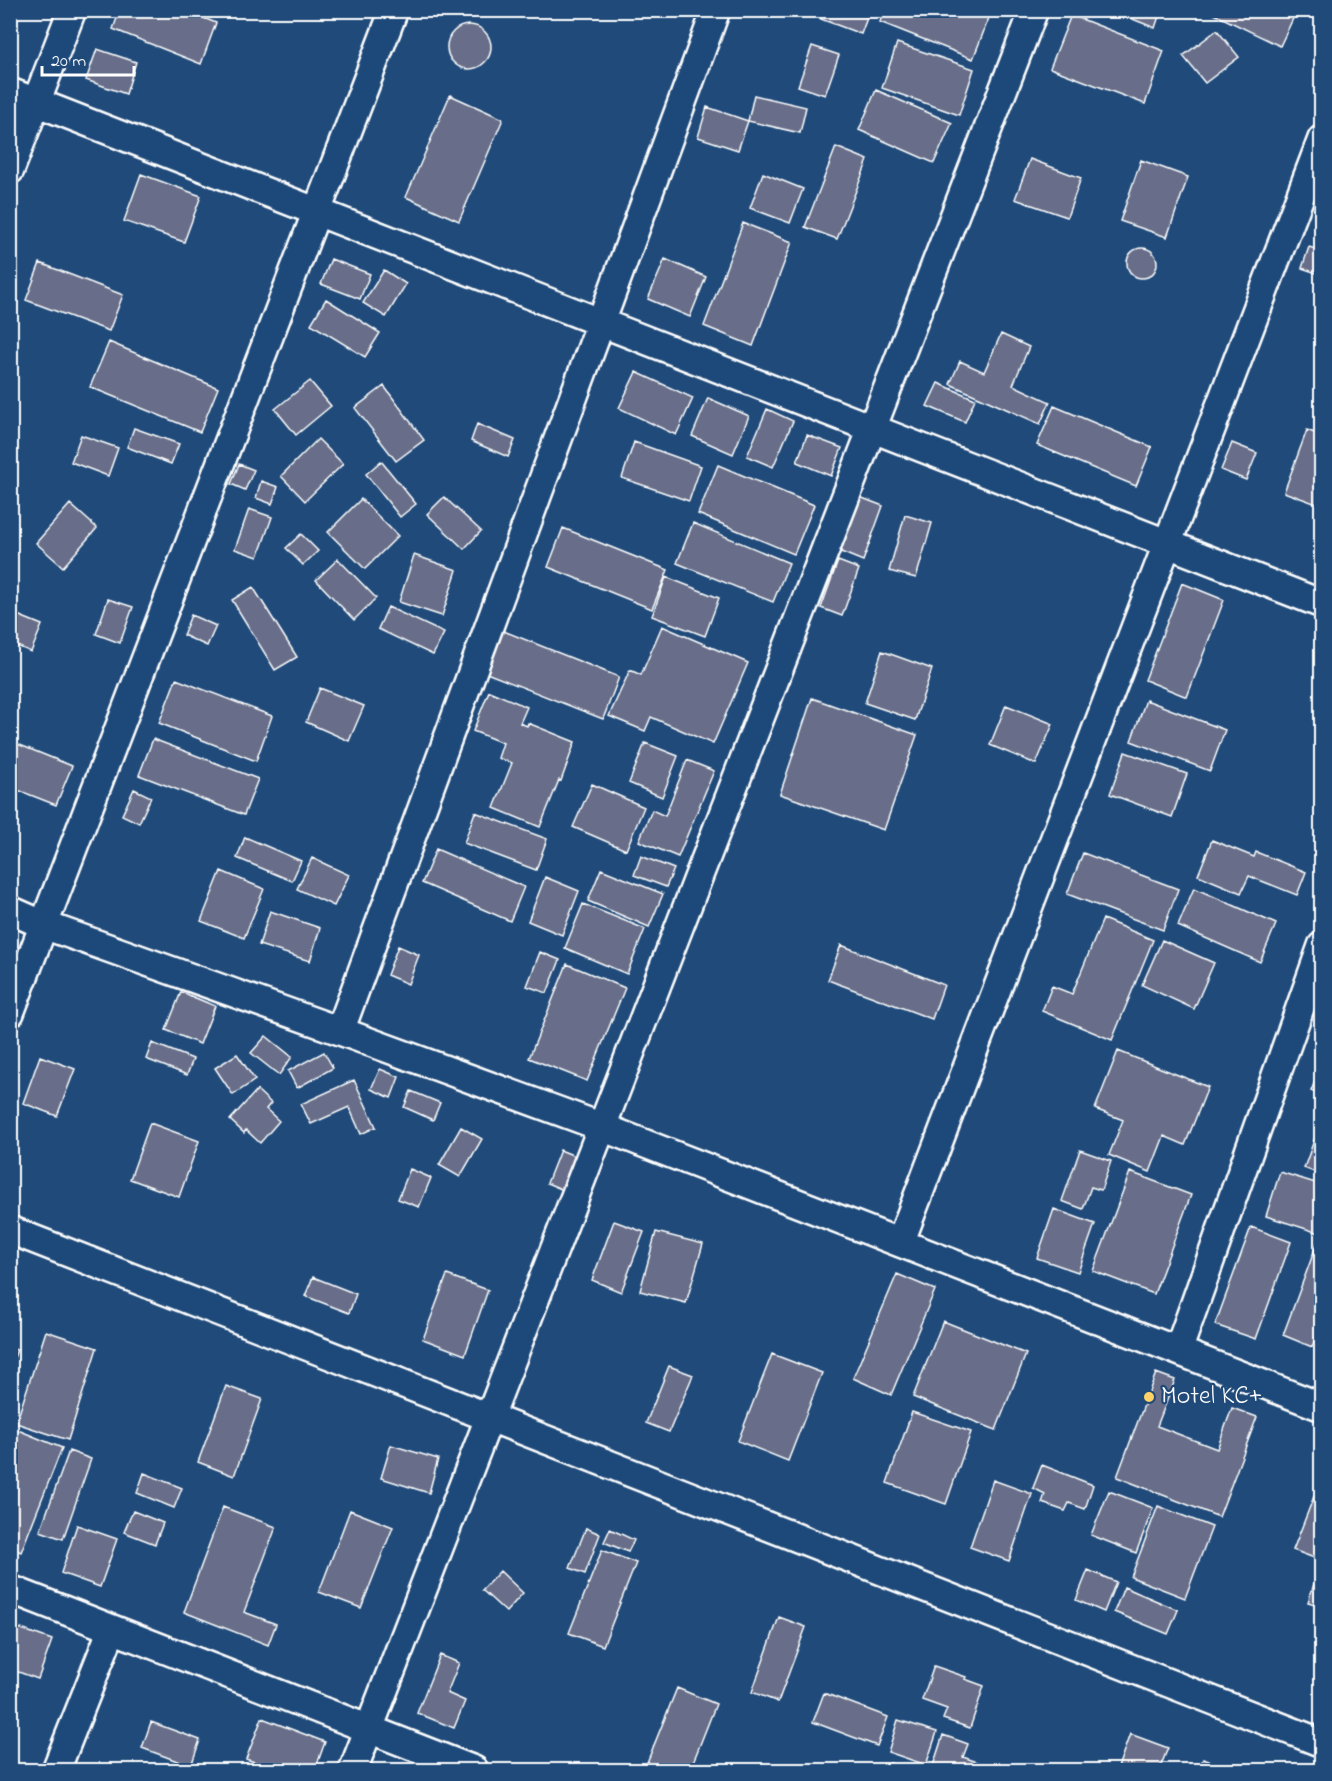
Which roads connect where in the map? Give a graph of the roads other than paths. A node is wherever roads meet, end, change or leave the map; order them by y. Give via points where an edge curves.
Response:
1 (72, 10) edge
2 (394, 10) edge
3 (716, 10) edge
4 (1034, 10) edge
5 (10, 92) edge
6 (37, 102) junction
7 (1322, 140) edge
8 (10, 170) edge
9 (317, 212) junction
10 (601, 323) junction
11 (872, 429) junction
12 (1167, 544) junction
13 (1322, 604) edge
14 (10, 910) edge
15 (44, 925) junction
16 (1322, 946) edge
17 (10, 1013) edge
18 (340, 1030) junction
19 (602, 1127) junction
20 (10, 1230) edge
21 (900, 1243) junction
22 (1178, 1351) junction
23 (1322, 1407) edge
24 (489, 1418) junction
25 (10, 1589) edge
26 (111, 1629) junction
27 (369, 1729) junction
28 (1322, 1743) edge
29 (56, 1770) edge
30 (353, 1770) edge
31 (474, 1770) edge

1 - 6 street
2 - 9 street
3 - 10 street
4 - 11 street
5 - 6 street
6 - 8 street
6 - 9 street
7 - 12 street
9 - 10 street
9 - 15 street
10 - 11 street
10 - 18 street
11 - 12 street
11 - 19 street
12 - 13 street
12 - 21 street
14 - 15 street
15 - 17 street
15 - 18 street
16 - 22 street
18 - 19 street
19 - 21 street
19 - 24 street
20 - 24 street
21 - 22 street
22 - 23 street
24 - 27 street
24 - 28 street
25 - 26 street
26 - 27 street
26 - 29 street
27 - 30 street
27 - 31 street

